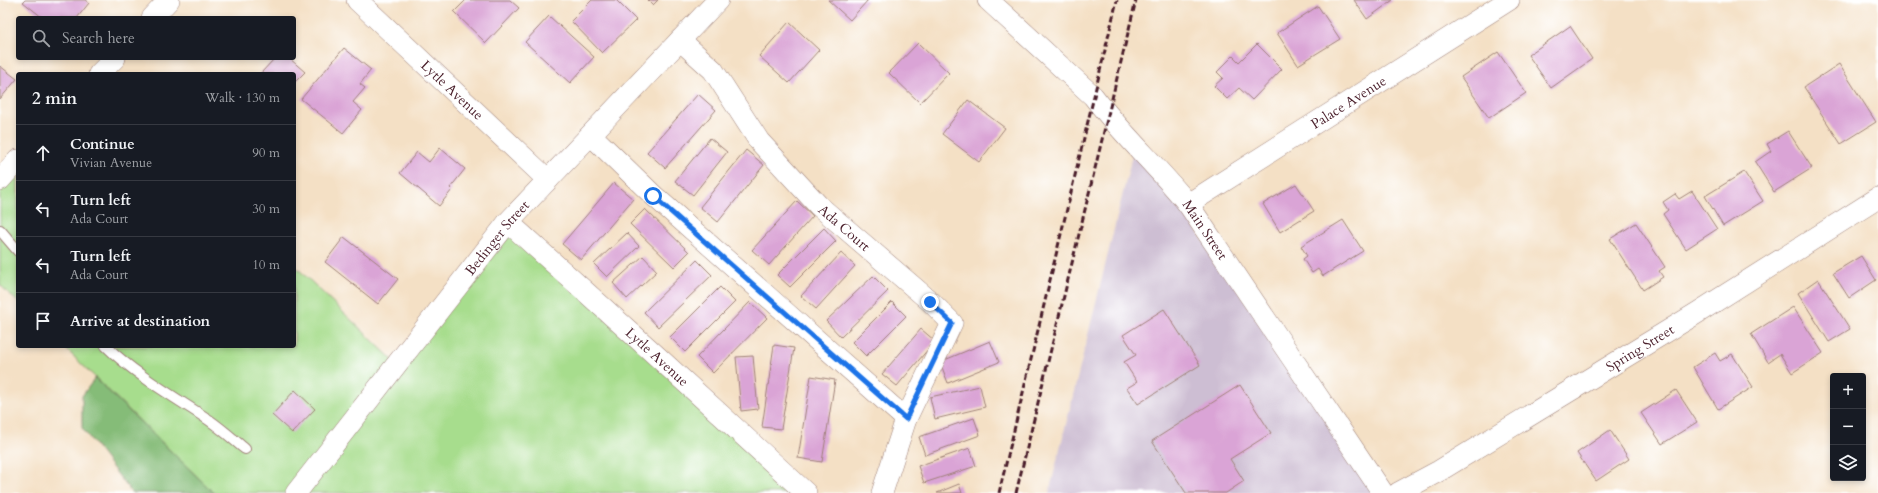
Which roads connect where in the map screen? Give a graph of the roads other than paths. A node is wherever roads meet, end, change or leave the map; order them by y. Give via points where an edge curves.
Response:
1 (169, 0) edge
2 (357, 0) edge
3 (718, 0) edge
4 (988, 0) edge
5 (1509, 0) edge
6 (154, 16) edge
7 (680, 40) junction
8 (112, 60) edge
9 (101, 72) edge
10 (591, 135) junction
11 (16, 162) edge
12 (0, 180) edge
13 (548, 180) junction
14 (1878, 198) edge
15 (1188, 204) junction
16 (508, 222) junction
17 (0, 230) edge
18 (16, 249) edge
19 (108, 348) edge
20 (906, 419) junction
21 (246, 449) dead end
22 (296, 493) edge
23 (806, 493) edge
24 (882, 493) edge
25 (1383, 493) edge
26 (1398, 493) edge

1 - 6 street
2 - 13 street, Lytle Avenue
3 - 7 street, Bedinger Street
4 - 15 street, Main Street via 1093,96
5 - 15 street, Palace Avenue
7 - 10 street, Bedinger Street
7 - 20 street, Ada Court via 713,70 759,141 818,205 952,323
8 - 9 street
10 - 13 street, Bedinger Street
10 - 20 street via 653,196
11 - 12 street
13 - 16 street, Bedinger Street
14 - 26 street, Spring Street via 1684,321 1439,471
15 - 25 street, Main Street
16 - 22 street, Bedinger Street
16 - 23 street, Lytle Avenue
17 - 18 lane
19 - 21 lane via 153,385 210,421
20 - 24 street

